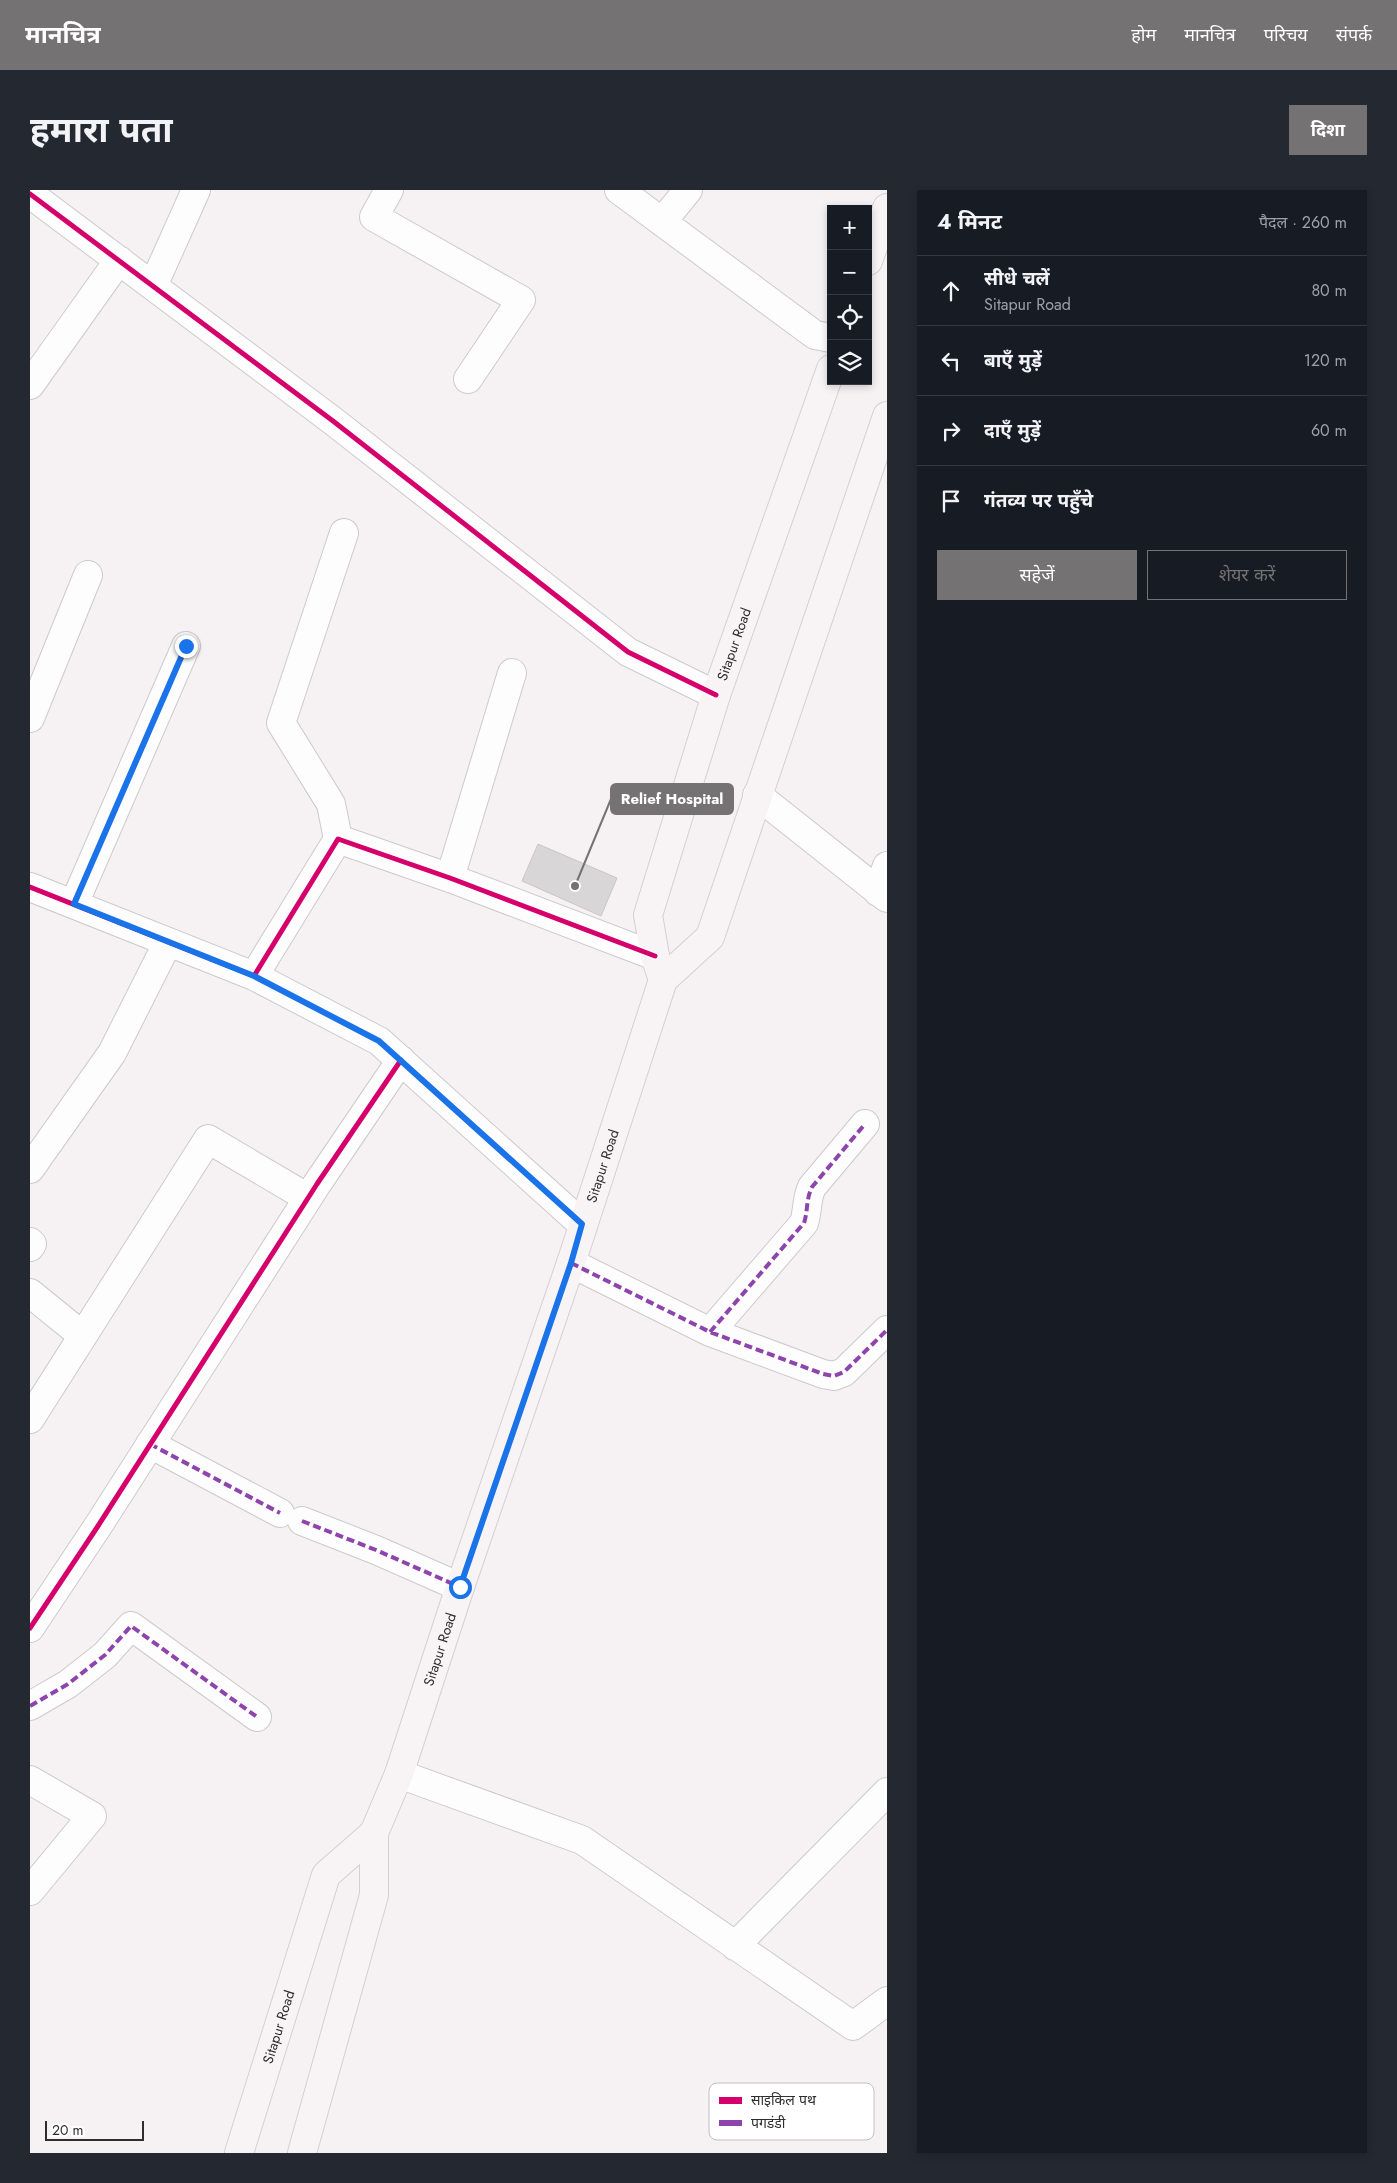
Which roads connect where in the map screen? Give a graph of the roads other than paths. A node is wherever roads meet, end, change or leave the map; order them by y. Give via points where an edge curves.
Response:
1 (196, 190) edge
2 (389, 190) edge
3 (619, 190) edge
4 (688, 190) edge
5 (30, 194) edge
6 (887, 208) edge
7 (662, 222) junction
8 (872, 251) edge
9 (119, 260) junction
10 (153, 286) junction
11 (827, 337) edge
12 (468, 379) dead end
13 (827, 380) edge
14 (30, 385) edge
15 (887, 416) edge
16 (344, 533) dead end
17 (88, 575) dead end
18 (186, 646) dead end
19 (512, 674) dead end
20 (716, 695) junction
21 (30, 718) edge
22 (757, 795) junction
23 (338, 839) junction
24 (887, 866) edge
25 (450, 878) junction
26 (30, 887) edge
27 (883, 895) edge
28 (74, 904) junction
29 (168, 942) junction
30 (659, 968) junction
31 (254, 976) junction
32 (402, 1060) junction
33 (865, 1124) dead end
34 (30, 1169) edge
35 (308, 1198) junction
36 (582, 1224) junction
37 (30, 1242) edge
38 (30, 1247) edge
39 (571, 1263) junction
40 (30, 1293) edge
41 (887, 1330) edge
42 (710, 1332) junction
43 (84, 1336) junction
44 (30, 1419) edge
45 (150, 1444) junction
46 (460, 1587) junction
47 (30, 1628) edge
48 (30, 1706) edge
49 (257, 1717) dead end
50 (400, 1774) junction
51 (30, 1780) edge
52 (887, 1792) edge
53 (374, 1833) junction
54 (30, 1891) edge
55 (735, 1946) junction
56 (887, 2001) edge
57 (239, 2153) edge
58 (302, 2153) edge

1 - 10 street
2 - 12 street via 374,217 521,300
3 - 7 street
4 - 7 street
5 - 9 street
6 - 8 main road
7 - 11 street via 815,335
9 - 10 street
9 - 14 street
10 - 20 street via 334,421 628,652
13 - 20 main road, Sitapur Road
15 - 22 main road, Sitapur Road
16 - 23 street via 281,723 330,804
17 - 21 street
18 - 28 street
19 - 25 street
20 - 30 main road, Sitapur Road via 648,915
22 - 27 street
22 - 30 main road, Sitapur Road via 710,937
23 - 25 street
23 - 31 street
24 - 27 street
25 - 30 street
26 - 28 street
28 - 29 street
29 - 31 street
29 - 34 street via 112,1053
30 - 36 main road, Sitapur Road
31 - 32 street via 379,1041
32 - 35 street
32 - 36 street
33 - 42 street via 812,1187 804,1223
35 - 43 street via 208,1139
35 - 45 street
36 - 39 main road, Sitapur Road
37 - 38 street
39 - 42 street
39 - 46 main road, Sitapur Road
40 - 43 street
41 - 42 street via 844,1372 834,1376
43 - 44 street
45 - 46 street via 291,1517
45 - 47 street
46 - 50 main road, Sitapur Road
48 - 49 street via 68,1684 106,1655 131,1626
50 - 53 main road, Sitapur Road
50 - 55 street via 582,1840
51 - 54 street via 92,1816
52 - 55 street
53 - 57 main road, Sitapur Road via 326,1875
53 - 58 main road, Sitapur Road via 374,1895
55 - 56 street via 853,2026

